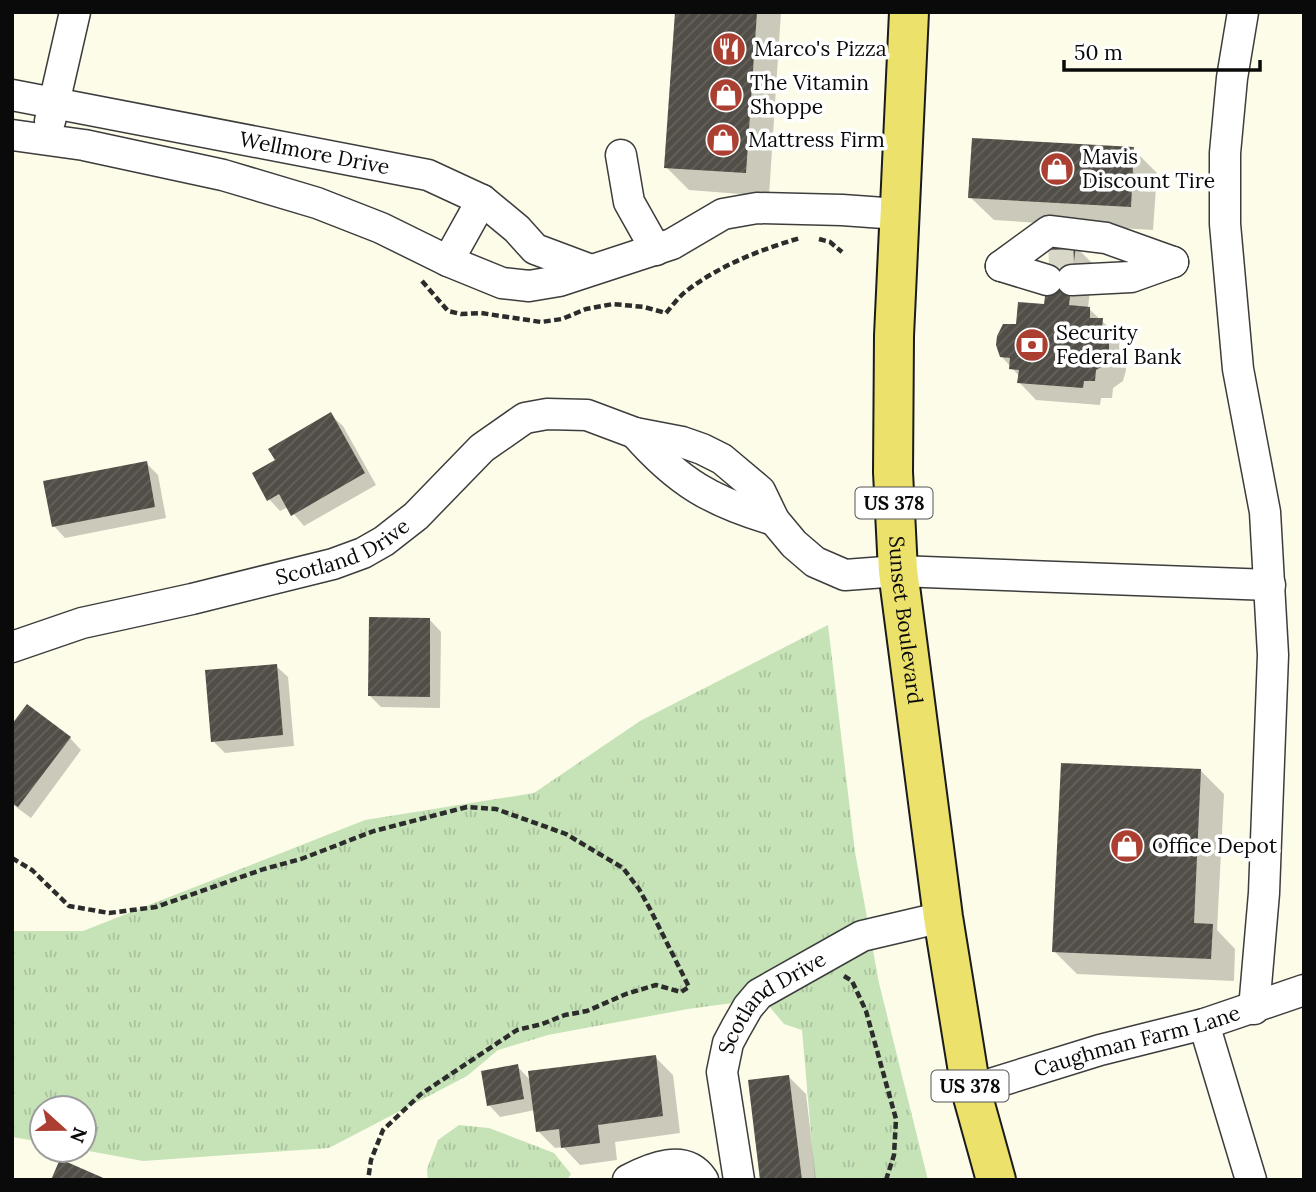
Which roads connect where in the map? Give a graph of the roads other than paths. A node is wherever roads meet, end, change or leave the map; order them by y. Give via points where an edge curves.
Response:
1 (75, 12) edge
2 (909, 12) edge
3 (1243, 12) edge
4 (12, 95) edge
5 (54, 103) junction
6 (12, 135) edge
7 (46, 139) junction
8 (621, 155) dead end
9 (482, 200) junction
10 (898, 214) junction
11 (656, 250) junction
12 (448, 261) junction
13 (1001, 266) joint
14 (592, 270) junction
15 (898, 571) junction
16 (1270, 585) junction
17 (12, 647) edge
18 (943, 917) junction
19 (1304, 990) edge
20 (1254, 1009) junction
21 (1204, 1024) junction
22 (971, 1090) junction
23 (628, 1180) edge
24 (703, 1180) edge
25 (739, 1180) edge
26 (996, 1180) edge
27 (1251, 1180) edge

1 - 5 street
2 - 10 main road, Sunset Boulevard / US 378
3 - 16 street via 1231,78 1225,224 1238,369 1265,512
4 - 5 street, Wellmore Drive
5 - 7 street
5 - 9 street, Wellmore Drive via 428,175
6 - 7 street, Wellmore Drive
7 - 12 street, Wellmore Drive via 223,175 317,203
8 - 11 street via 629,202
9 - 12 street
9 - 14 street, Wellmore Drive via 535,249
10 - 11 street, Wellmore Drive via 757,208 723,215
10 - 15 main road, Sunset Boulevard / US 378 via 893,472
11 - 14 street, Wellmore Drive
12 - 14 street, Wellmore Drive via 502,283 529,286
13 - 13 street via 1049,231 1107,238 1173,262
15 - 16 street, Scotland Drive
15 - 17 street, Scotland Drive via 845,575 815,562 774,520 760,491 722,459 682,442 635,433 587,415 547,414 525,418 482,448 416,516 363,553 192,600 82,623
15 - 18 main road, Sunset Boulevard / US 378
16 - 20 street via 1273,655 1264,893
18 - 22 main road, Sunset Boulevard / US 378
18 - 25 street, Scotland Drive via 862,936 759,994 747,1007 728,1044 722,1072
19 - 20 street, Caughman Farm Lane
20 - 21 street, Caughman Farm Lane
21 - 22 street, Caughman Farm Lane
21 - 27 street
22 - 26 main road, Sunset Boulevard / US 378
23 - 24 street via 664,1165 688,1167

